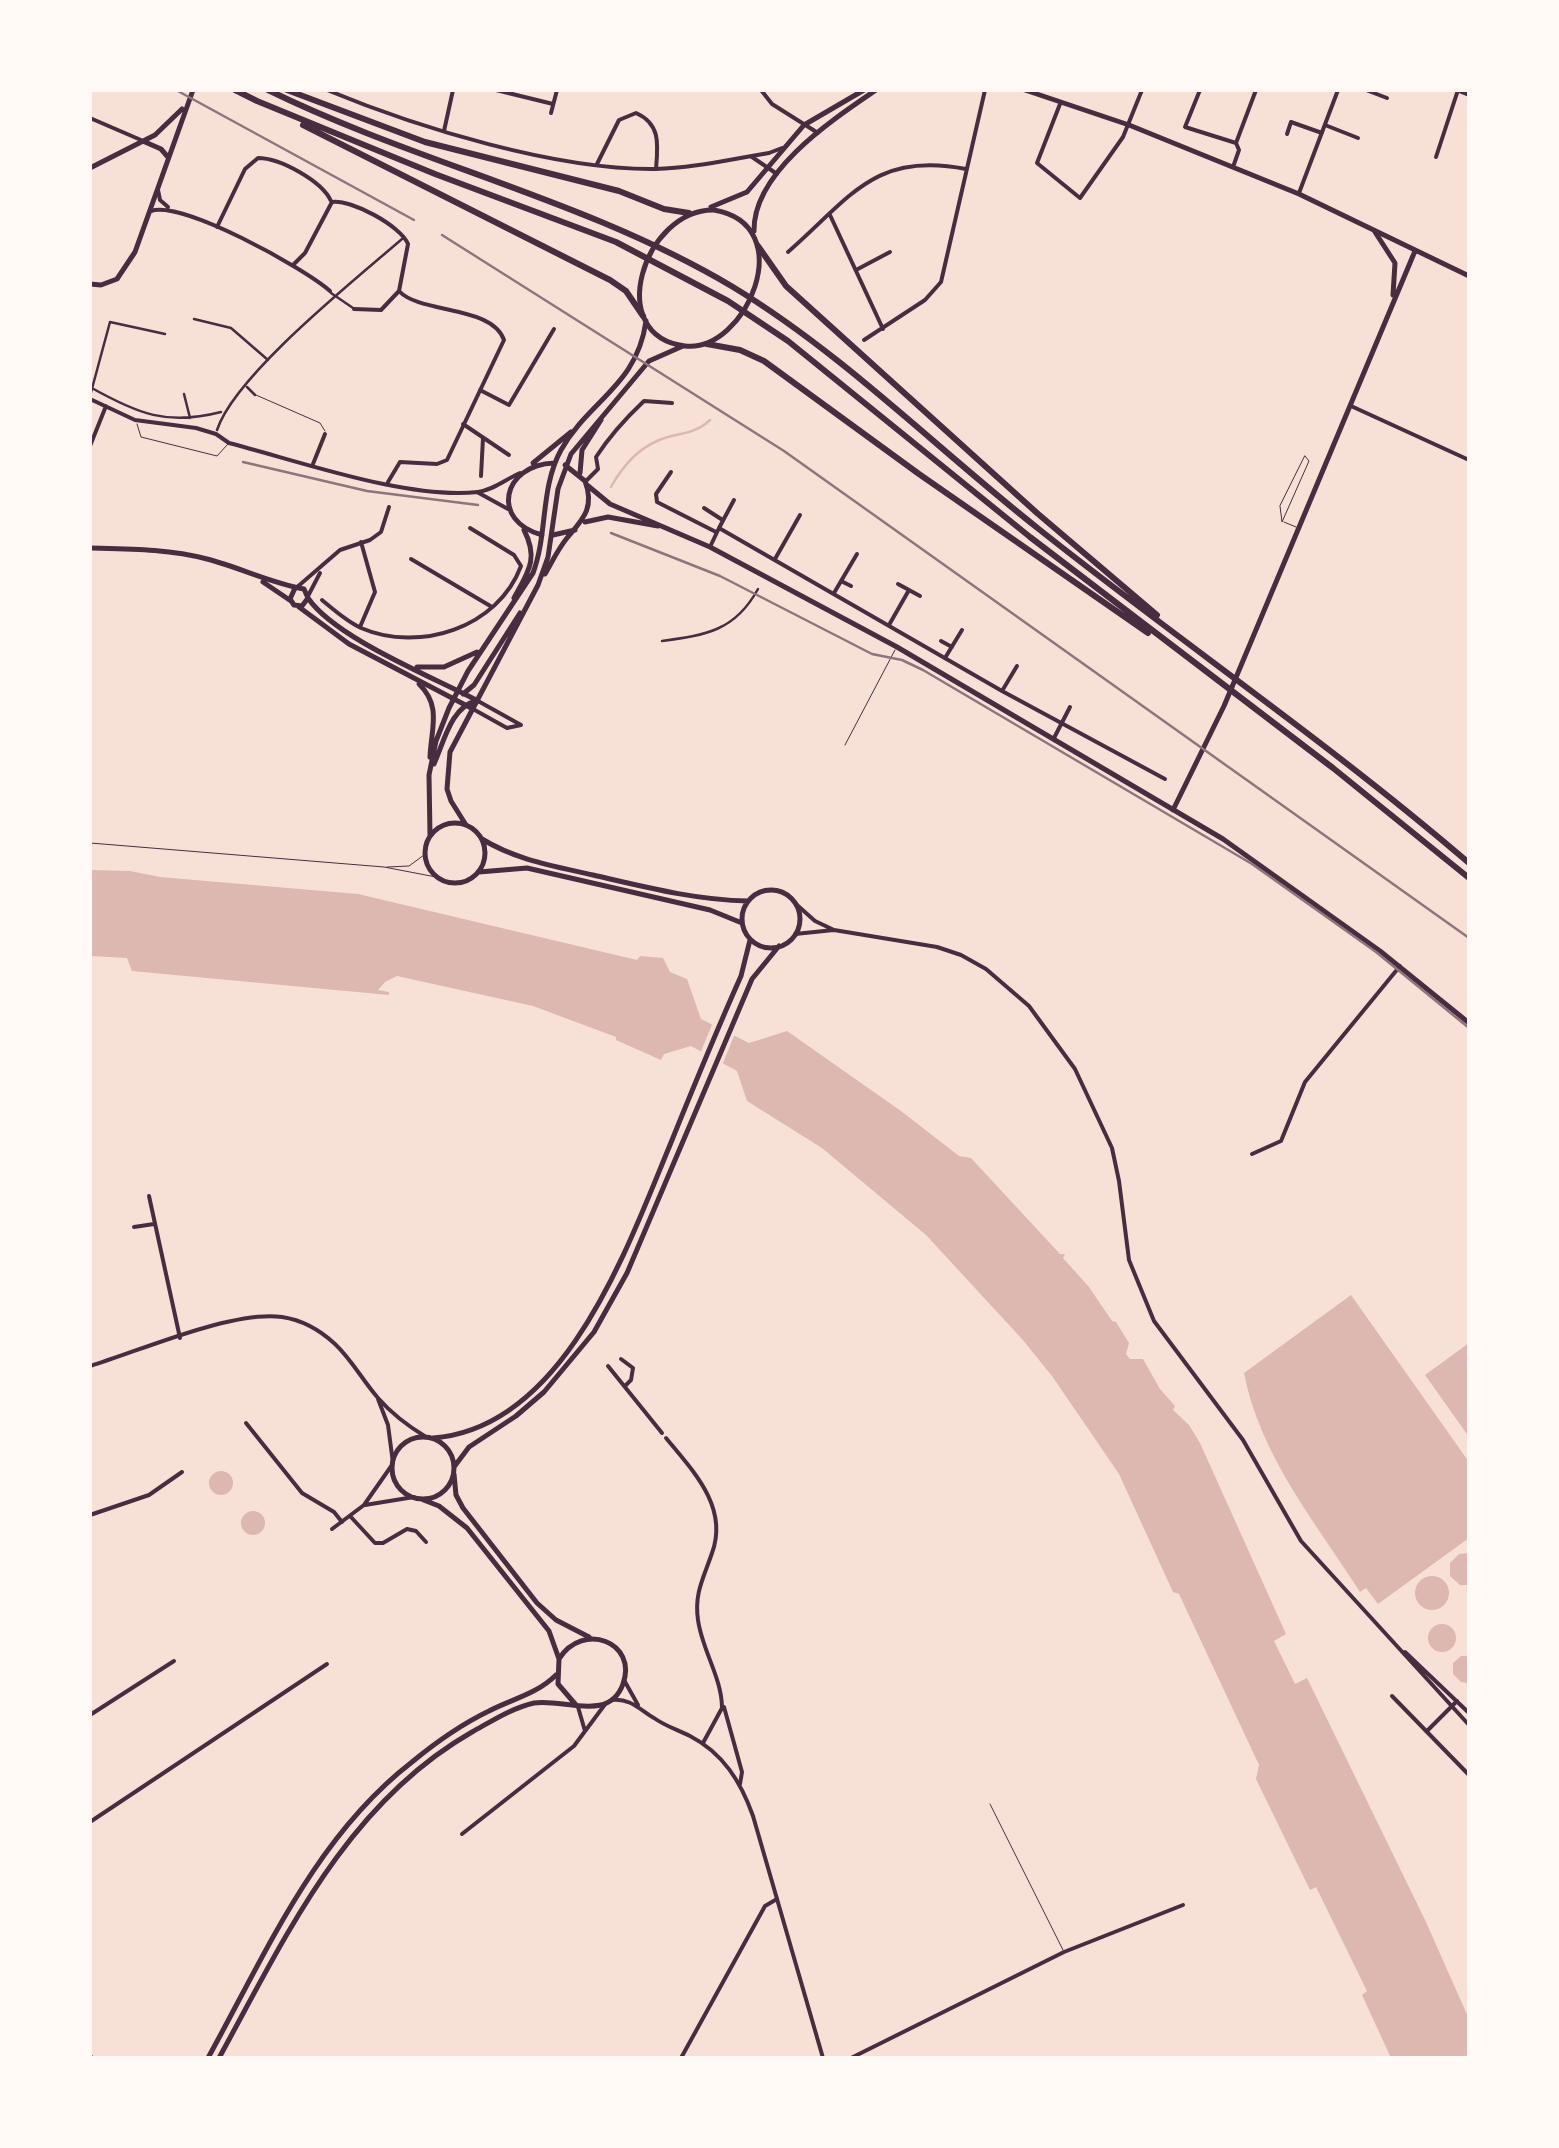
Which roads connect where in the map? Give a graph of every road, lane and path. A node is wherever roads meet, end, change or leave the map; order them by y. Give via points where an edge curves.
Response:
1 (192, 90) edge
2 (235, 90) edge
3 (268, 90) edge
4 (287, 90) edge
5 (327, 90) edge
6 (452, 90) edge
7 (496, 90) edge
8 (557, 90) edge
9 (762, 90) edge
10 (864, 90) edge
11 (876, 90) edge
12 (986, 90) edge
13 (1025, 90) edge
14 (1142, 90) edge
15 (1200, 90) edge
16 (1256, 90) edge
17 (1338, 90) edge
18 (1366, 90) edge
19 (1459, 90) edge
20 (1051, 94) edge
21 (1469, 95) edge
22 (1388, 98) dead end
23 (257, 101) junction
24 (1061, 101) junction
25 (186, 104) junction
26 (553, 104) junction
27 (551, 113) dead end
28 (90, 118) edge
29 (804, 125) junction
30 (1128, 125) junction
31 (1325, 125) junction
32 (444, 131) junction
33 (818, 133) junction
34 (1322, 133) junction
35 (1287, 134) dead end
36 (1358, 138) dead end
37 (145, 142) junction
38 (1236, 144) junction
39 (782, 148) junction
40 (747, 156) junction
41 (1436, 156) dead end
42 (168, 159) junction
43 (597, 164) junction
44 (767, 166) junction
45 (1233, 166) junction
46 (90, 168) edge
47 (656, 169) junction
48 (966, 169) junction
49 (776, 174) junction
50 (158, 188) junction
51 (1299, 194) junction
52 (332, 202) junction
53 (704, 210) junction
54 (176, 211) junction
55 (148, 213) junction
56 (689, 213) junction
57 (830, 215) junction
58 (217, 227) junction
59 (1373, 230) junction
60 (754, 234) junction
61 (405, 236) junction
62 (758, 246) junction
63 (1415, 251) junction
64 (788, 252) dead end
65 (890, 252) dead end
66 (294, 266) junction
67 (856, 270) junction
68 (1469, 276) edge
69 (90, 284) edge
70 (330, 291) joint
71 (399, 291) junction
72 (334, 298) junction
73 (1392, 303) junction
74 (354, 309) joint
75 (194, 319) dead end
76 (645, 319) junction
77 (554, 329) dead end
78 (883, 329) junction
79 (165, 334) dead end
80 (707, 344) junction
81 (683, 346) junction
82 (871, 346) dead end
83 (269, 361) junction
84 (246, 386) junction
85 (92, 388) edge
86 (480, 390) junction
87 (184, 394) dead end
88 (255, 395) joint
89 (90, 397) edge
90 (672, 403) dead end
91 (1350, 405) junction
92 (106, 406) junction
93 (223, 412) junction
94 (605, 413) junction
95 (190, 420) junction
96 (136, 421) junction
97 (462, 424) junction
98 (581, 424) junction
99 (217, 430) dead end
100 (325, 434) joint
101 (483, 438) junction
102 (229, 443) junction
103 (90, 446) edge
104 (509, 456) dead end
105 (1469, 460) edge
106 (555, 463) junction
107 (313, 464) junction
108 (565, 465) junction
109 (524, 470) junction
110 (671, 472) dead end
111 (481, 476) dead end
112 (584, 480) junction
113 (387, 484) junction
114 (477, 492) junction
115 (734, 500) dead end
116 (389, 507) dead end
117 (704, 508) dead end
118 (511, 511) junction
119 (800, 515) dead end
120 (722, 520) junction
121 (583, 522) junction
122 (1282, 522) junction
123 (666, 527) junction
124 (470, 528) dead end
125 (522, 528) junction
126 (1299, 528) junction
127 (576, 530) junction
128 (718, 530) junction
129 (542, 535) junction
130 (552, 536) junction
131 (360, 542) junction
132 (710, 546) junction
133 (90, 548) edge
134 (857, 554) dead end
135 (412, 559) dead end
136 (774, 560) junction
137 (322, 569) junction
138 (256, 578) junction
139 (841, 581) junction
140 (898, 584) dead end
141 (538, 585) junction
142 (851, 586) dead end
143 (296, 588) junction
144 (758, 588) dead end
145 (909, 590) junction
146 (833, 594) junction
147 (920, 596) dead end
148 (308, 597) junction
149 (322, 600) dead end
150 (528, 603) junction
151 (294, 604) junction
152 (492, 607) junction
153 (508, 610) junction
154 (889, 625) junction
155 (360, 627) junction
156 (962, 630) dead end
157 (942, 640) dead end
158 (486, 642) junction
159 (662, 642) dead end
160 (897, 646) junction
161 (952, 647) junction
162 (946, 658) junction
163 (1212, 661) junction
164 (409, 666) junction
165 (1017, 666) dead end
166 (1200, 667) junction
167 (403, 672) junction
168 (1002, 691) junction
169 (456, 695) junction
170 (478, 701) junction
171 (465, 704) junction
172 (1070, 707) dead end
173 (473, 709) junction
174 (1061, 724) junction
175 (1053, 740) junction
176 (846, 745) dead end
177 (429, 776) junction
178 (1166, 780) dead end
179 (1174, 810) junction
180 (466, 825) junction
181 (430, 835) junction
182 (482, 838) junction
183 (90, 843) edge
184 (424, 855) junction
185 (1469, 863) edge
186 (384, 867) junction
187 (479, 872) junction
188 (436, 877) junction
189 (1469, 878) edge
190 (748, 901) junction
191 (797, 906) junction
192 (742, 923) junction
193 (834, 930) junction
194 (795, 934) junction
195 (750, 940) junction
196 (779, 946) junction
197 (1400, 966) junction
198 (1469, 1024) edge
199 (1252, 1154) dead end
200 (149, 1196) dead end
201 (155, 1224) junction
202 (134, 1227) dead end
203 (180, 1338) junction
204 (622, 1359) dead end
205 (90, 1366) edge
206 (608, 1366) dead end
207 (625, 1386) junction
208 (378, 1398) junction
209 (246, 1422) dead end
210 (429, 1438) junction
211 (392, 1464) junction
212 (454, 1471) junction
213 (182, 1472) dead end
214 (418, 1498) junction
215 (364, 1505) junction
216 (90, 1515) edge
217 (350, 1516) junction
218 (342, 1522) junction
219 (332, 1529) dead end
220 (426, 1542) dead end
221 (589, 1637) junction
222 (1401, 1649) junction
223 (558, 1659) junction
224 (174, 1661) dead end
225 (327, 1664) dead end
226 (556, 1675) junction
227 (624, 1680) junction
228 (1392, 1696) dead end
229 (1457, 1701) junction
230 (608, 1702) junction
231 (722, 1702) junction
232 (577, 1705) junction
233 (1452, 1706) junction
234 (641, 1709) junction
235 (1469, 1713) edge
236 (90, 1716) edge
237 (1469, 1724) edge
238 (1428, 1730) junction
239 (585, 1731) junction
240 (702, 1743) junction
241 (1469, 1775) edge
242 (740, 1784) junction
243 (990, 1804) dead end
244 (90, 1822) edge
245 (462, 1834) dead end
246 (777, 1898) junction
247 (1183, 1905) dead end
248 (1064, 1952) junction
249 (208, 2058) edge
250 (219, 2058) edge
251 (680, 2058) edge
252 (823, 2058) edge
253 (851, 2058) edge

1 - 25 main road
2 - 23 highway
3 - 163 highway via 368,135 610,224 732,287 830,353 1029,522
4 - 56 highway via 424,142
5 - 32 street
6 - 32 street
7 - 26 street
8 - 26 street
9 - 29 street
10 - 29 main road
11 - 33 main road
12 - 48 street
13 - 20 main road
14 - 30 street
15 - 38 street via 1185,127
16 - 38 street
17 - 31 street
18 - 22 street
19 - 21 street
19 - 41 street
20 - 24 main road
23 - 76 highway via 616,283
23 - 166 highway via 616,242 728,301 788,341
24 - 30 main road
24 - 30 street via 1036,163 1080,198
25 - 37 main road
25 - 42 main road
26 - 27 street
28 - 37 street
29 - 33 street
29 - 39 main road
30 - 45 main road
31 - 34 street
31 - 36 street
32 - 43 street
33 - 49 main road
34 - 35 street via 1292,122
34 - 51 street
37 - 42 main road
37 - 46 main road
38 - 45 street
39 - 40 street
39 - 44 main road
40 - 44 street
40 - 47 street
42 - 50 main road
43 - 47 street
43 - 47 street via 619,120 636,114 658,134
44 - 49 street
44 - 53 main road via 740,196
45 - 51 main road
48 - 57 street via 897,167
48 - 78 street via 940,282
49 - 60 main road via 758,204
50 - 54 street via 160,200
50 - 55 main road
51 - 59 main road
52 - 58 street via 322,188 258,158 245,169
52 - 61 street via 351,204
52 - 66 street
53 - 56 main road
53 - 60 main road via 734,216
54 - 55 street
54 - 58 street
55 - 69 main road via 126,269 109,284
56 - 76 main road via 662,236 645,268 638,293
57 - 64 street
57 - 67 street
58 - 66 street
59 - 63 main road
59 - 73 main road via 1395,264
60 - 62 main road
61 - 71 street
61 - 72 street
62 - 80 main road via 756,286 726,330
62 - 163 highway via 780,280 1075,547
63 - 68 main road
63 - 73 main road
65 - 67 street
66 - 70 street
67 - 78 street
70 - 72 street
71 - 74 street via 381,310
71 - 86 street via 504,336
72 - 74 street
72 - 83 street
73 - 91 main road
75 - 83 street via 231,328
76 - 81 main road
76 - 98 main road via 634,364
77 - 86 street via 509,405
78 - 82 street via 865,339
79 - 85 street via 112,320
80 - 81 main road
80 - 166 highway via 772,366
81 - 94 main road via 642,369
83 - 84 street
84 - 88 street
84 - 93 street
85 - 89 street
85 - 95 street via 146,414
86 - 97 street
87 - 95 street
88 - 100 lane via 316,422
89 - 92 street
90 - 112 street via 644,401 602,448 598,469
91 - 105 street
91 - 126 main road
92 - 96 street
92 - 103 street
93 - 95 street
93 - 99 street
94 - 108 main road
94 - 112 main road via 584,444
96 - 102 street via 196,428
96 - 102 lane via 141,437 217,456
97 - 101 street
97 - 113 street via 447,460 400,462
98 - 106 main road
98 - 109 main road
100 - 107 street
101 - 104 street
101 - 111 street
102 - 107 street
106 - 108 main road
106 - 109 main road
106 - 129 main road
107 - 113 street
108 - 112 main road
108 - 130 main road
109 - 114 street
109 - 118 main road via 510,491
110 - 128 street via 657,502
112 - 121 main road via 590,506
112 - 123 main road via 610,504
113 - 114 street
114 - 118 street
115 - 120 street
116 - 131 street via 381,532
117 - 120 street
118 - 125 main road
119 - 136 street
120 - 128 street
121 - 123 main road via 608,517
121 - 127 main road
122 - 122 lane via 1280,506 1305,456 1309,461
122 - 126 lane
123 - 132 main road
124 - 152 street via 521,562
125 - 129 main road
125 - 153 main road via 532,560
126 - 179 main road
127 - 130 main road
127 - 141 main road
128 - 132 street
128 - 136 street
129 - 130 main road
129 - 153 main road via 533,573
130 - 141 main road
131 - 137 street via 340,550
131 - 155 street via 374,592
132 - 160 main road
133 - 138 main road via 178,553
134 - 139 street
135 - 152 street
136 - 146 street
137 - 143 street
137 - 148 street
138 - 143 main road
138 - 151 main road
139 - 142 street
139 - 146 street
140 - 145 street
141 - 150 main road
143 - 148 main road
143 - 151 main road via 290,594
144 - 159 street via 728,624
145 - 147 street
145 - 154 street
146 - 154 street
148 - 151 main road via 304,605
148 - 164 main road via 354,636
149 - 155 street
150 - 169 main road via 474,684
150 - 170 main road
151 - 167 main road
152 - 155 street via 463,627 433,636 406,638
153 - 158 main road
154 - 162 street
156 - 161 street
157 - 161 street
158 - 164 main road via 448,666
158 - 169 main road
160 - 175 main road
160 - 176 lane
161 - 162 street
162 - 168 street
163 - 185 highway
164 - 169 main road
165 - 168 street
166 - 189 highway
167 - 169 main road
167 - 177 main road via 432,703
168 - 174 street
169 - 170 main road
169 - 171 main road
169 - 177 main road
170 - 171 main road
170 - 173 main road
170 - 173 street via 522,726 507,728
171 - 173 main road
171 - 177 main road
172 - 174 street
173 - 180 main road via 450,752 446,781
174 - 175 street
174 - 178 street
175 - 179 main road
177 - 181 main road
179 - 197 main road via 1262,864
180 - 181 main road via 446,824
180 - 182 main road
181 - 184 main road
182 - 187 main road
182 - 190 main road via 509,854 608,878
183 - 186 lane
184 - 186 lane via 408,866
184 - 188 main road
186 - 188 lane
187 - 188 main road via 458,884
187 - 192 main road via 527,868
190 - 191 main road via 769,890
190 - 192 main road
191 - 193 street
191 - 194 main road
192 - 195 main road
193 - 194 street
193 - 222 street via 950,951 986,969 1029,1006 1075,1070 1101,1123 1120,1181 1129,1260 1154,1321 1233,1426 1301,1541
194 - 196 main road
195 - 196 main road
195 - 210 main road via 631,1238 587,1324 503,1414 476,1431
196 - 212 main road via 752,978 627,1274 594,1332 516,1416 469,1447
197 - 198 main road
197 - 199 street via 1305,1082 1281,1141
200 - 201 street
201 - 202 street
201 - 203 street
203 - 205 street
203 - 208 street via 254,1317 297,1321 333,1342
204 - 207 street via 633,1368
206 - 207 street
207 - 231 street via 708,1493 716,1542 698,1585 697,1609
208 - 210 street
208 - 211 street
209 - 218 street via 302,1493
210 - 211 main road via 408,1440
210 - 212 main road via 449,1450
211 - 214 main road via 397,1484
211 - 215 street
212 - 214 main road via 443,1492
212 - 221 main road via 462,1508 537,1603
213 - 216 street via 150,1495
214 - 215 street
214 - 223 main road via 466,1528 549,1631
215 - 217 street
217 - 218 street
217 - 220 street via 375,1543 407,1529
218 - 219 street
221 - 223 main road via 574,1641
221 - 227 main road via 617,1650
222 - 229 street
222 - 233 street
223 - 226 main road
224 - 236 street
225 - 244 street
226 - 232 main road
226 - 249 main road via 441,1740 354,1817 300,1890
227 - 230 main road
227 - 234 street
228 - 238 street
229 - 233 street
229 - 235 street
230 - 232 main road
230 - 234 street via 625,1700
230 - 239 street
231 - 240 street
231 - 242 street via 742,1768
232 - 239 street
232 - 250 main road via 538,1702 490,1721 453,1742 384,1799 313,1889
233 - 237 street
233 - 238 street
234 - 240 street
238 - 241 street
239 - 245 street
240 - 242 street
242 - 246 street
243 - 248 lane
246 - 251 street via 766,1906
246 - 252 street
247 - 248 street
248 - 253 street

